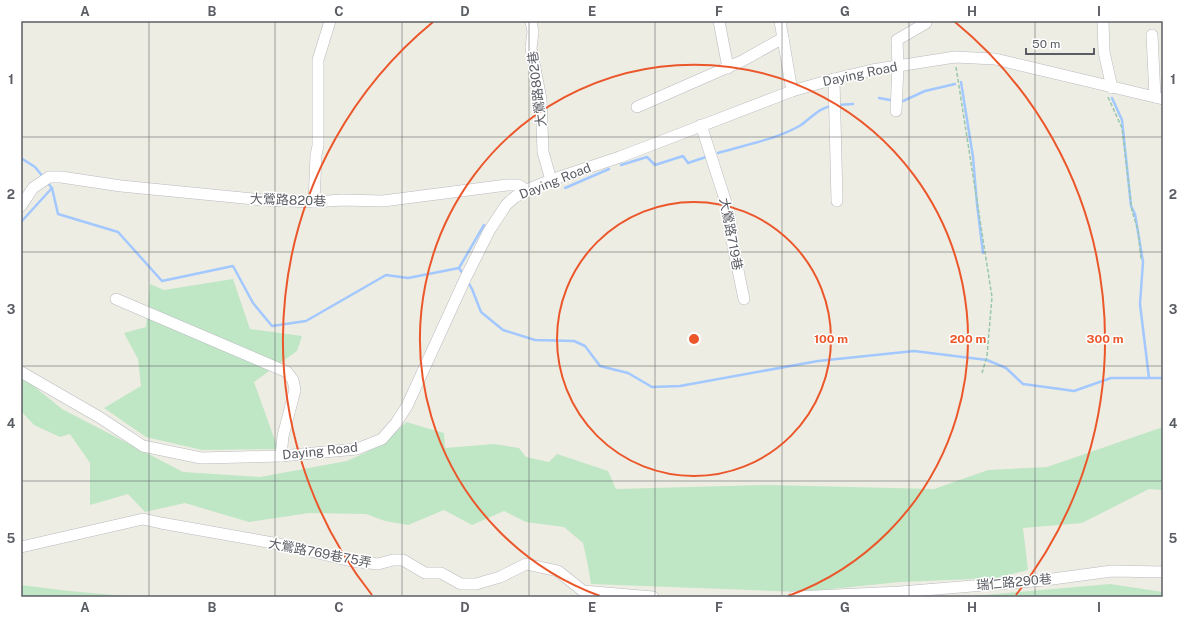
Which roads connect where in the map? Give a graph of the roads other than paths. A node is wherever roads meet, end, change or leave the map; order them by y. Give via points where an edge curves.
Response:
1 (330, 21) edge
2 (531, 21) edge
3 (719, 21) edge
4 (780, 21) edge
5 (926, 21) edge
6 (1103, 21) edge
7 (1152, 35) dead end
8 (783, 38) junction
9 (898, 66) junction
10 (728, 68) junction
11 (834, 78) junction
12 (1109, 87) junction
13 (792, 91) junction
14 (1159, 98) edge
15 (637, 107) dead end
16 (896, 111) dead end
17 (701, 125) junction
18 (551, 180) junction
19 (526, 190) junction
20 (837, 201) dead end
21 (314, 202) junction
22 (21, 206) edge
23 (116, 299) dead end
24 (744, 299) dead end
25 (21, 372) edge
26 (281, 456) junction
27 (21, 547) edge
28 (1163, 572) edge
29 (653, 597) edge
30 (794, 597) edge

1 - 21 street via 318,60 318,146
2 - 18 street, 大鶯路802巷 via 531,48 541,99 542,152
3 - 10 street
4 - 8 street
5 - 9 street via 897,40
6 - 12 street
7 - 14 street
8 - 10 street
8 - 13 street
9 - 11 street, Daying Road
9 - 12 street, Daying Road via 955,57 995,60
9 - 16 street
10 - 15 street
11 - 13 street, Daying Road
11 - 20 street
12 - 14 street, Daying Road
13 - 17 street, Daying Road
17 - 18 street, Daying Road via 620,157
17 - 24 street, 大鶯路719巷 via 729,212
18 - 19 street, Daying Road
19 - 21 street, 大鶯路820巷 via 518,185 507,185 383,201
19 - 26 street, Daying Road via 515,197 499,214 466,277 407,406 382,439 357,449
21 - 22 street, 大鶯路820巷 via 263,200 49,177 33,188
23 - 26 street via 288,372 295,390 283,436
25 - 26 street, Daying Road via 98,416 143,446 201,458
27 - 29 street, 大鶯路769巷75弄 via 143,519 290,546 351,561 378,564 402,560 425,573 441,573 461,584 476,584 500,577 526,564 558,571 583,591
28 - 30 street, 瑞仁路290巷 via 1112,571 1045,580 900,592

